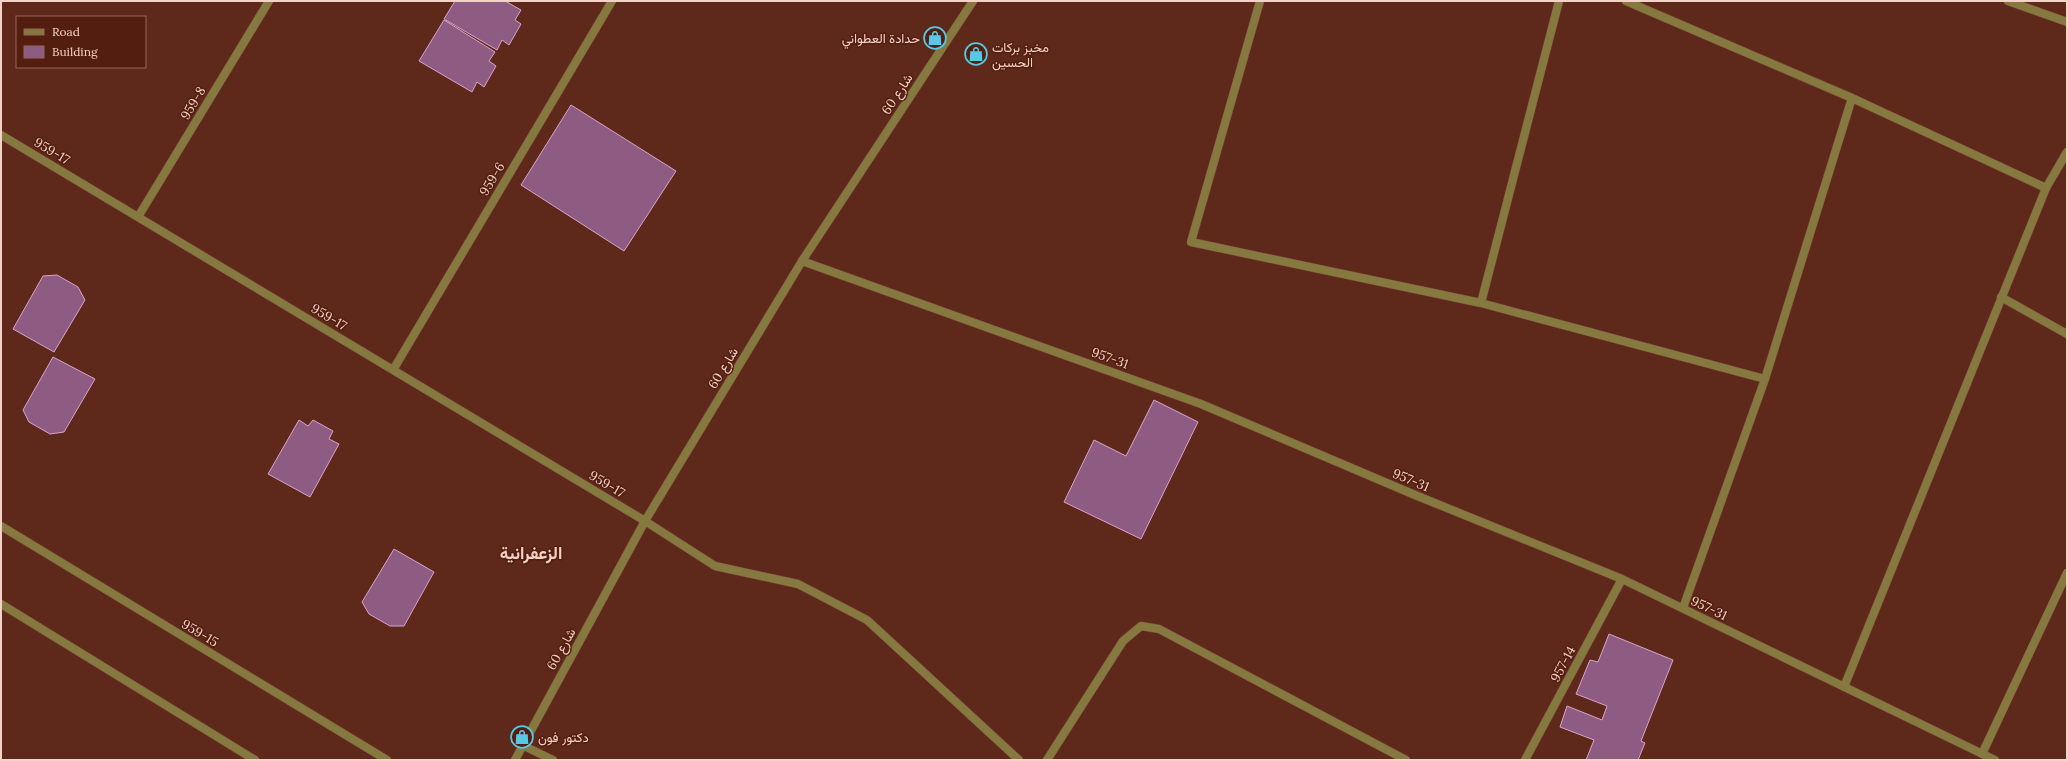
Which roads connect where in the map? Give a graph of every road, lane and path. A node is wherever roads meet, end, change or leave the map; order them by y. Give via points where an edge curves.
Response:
1 (269, 1) edge
2 (612, 1) edge
3 (973, 1) edge
4 (1260, 1) edge
5 (1559, 1) edge
6 (1626, 1) edge
7 (2008, 1) edge
8 (2067, 22) edge
9 (1852, 98) junction
10 (1, 135) edge
11 (2067, 152) edge
12 (2046, 188) junction
13 (138, 217) junction
14 (802, 261) junction
15 (2001, 297) junction
16 (1482, 303) junction
17 (2067, 334) edge
18 (393, 370) junction
19 (1765, 379) junction
20 (645, 521) junction
21 (1, 526) edge
22 (2067, 573) edge
23 (1622, 579) junction
24 (1, 604) edge
25 (1683, 608) junction
26 (1844, 687) junction
27 (522, 745) junction
28 (1982, 754) junction
29 (255, 760) edge
30 (387, 760) edge
31 (515, 760) edge
32 (553, 760) edge
33 (1019, 760) edge
34 (1047, 760) edge
35 (1406, 760) edge
36 (1525, 760) edge
37 (1995, 760) edge

1 - 13 street, 959-8
2 - 18 street, 959-6
3 - 14 street, شارع 60
4 - 16 street via 1191,242
5 - 16 street
6 - 9 street
7 - 8 street
9 - 12 street
9 - 19 street
10 - 13 street, 959-17
11 - 12 street
12 - 15 street
13 - 18 street, 959-17
14 - 20 street, شارع 60
14 - 23 street, 957-31 via 1201,404
15 - 17 street
15 - 26 street
16 - 19 street
18 - 20 street, 959-17
19 - 25 street
20 - 27 street, شارع 60
20 - 33 street, 959-17 via 715,566 798,584 867,620
21 - 30 street, 959-15
22 - 28 street
23 - 25 street, 957-31
23 - 36 street, 957-14
24 - 29 street
25 - 26 street, 957-31
26 - 28 street, 957-31
27 - 31 street, شارع 60
27 - 32 street
28 - 37 street, 957-31
34 - 35 street via 1123,641 1141,626 1159,629

